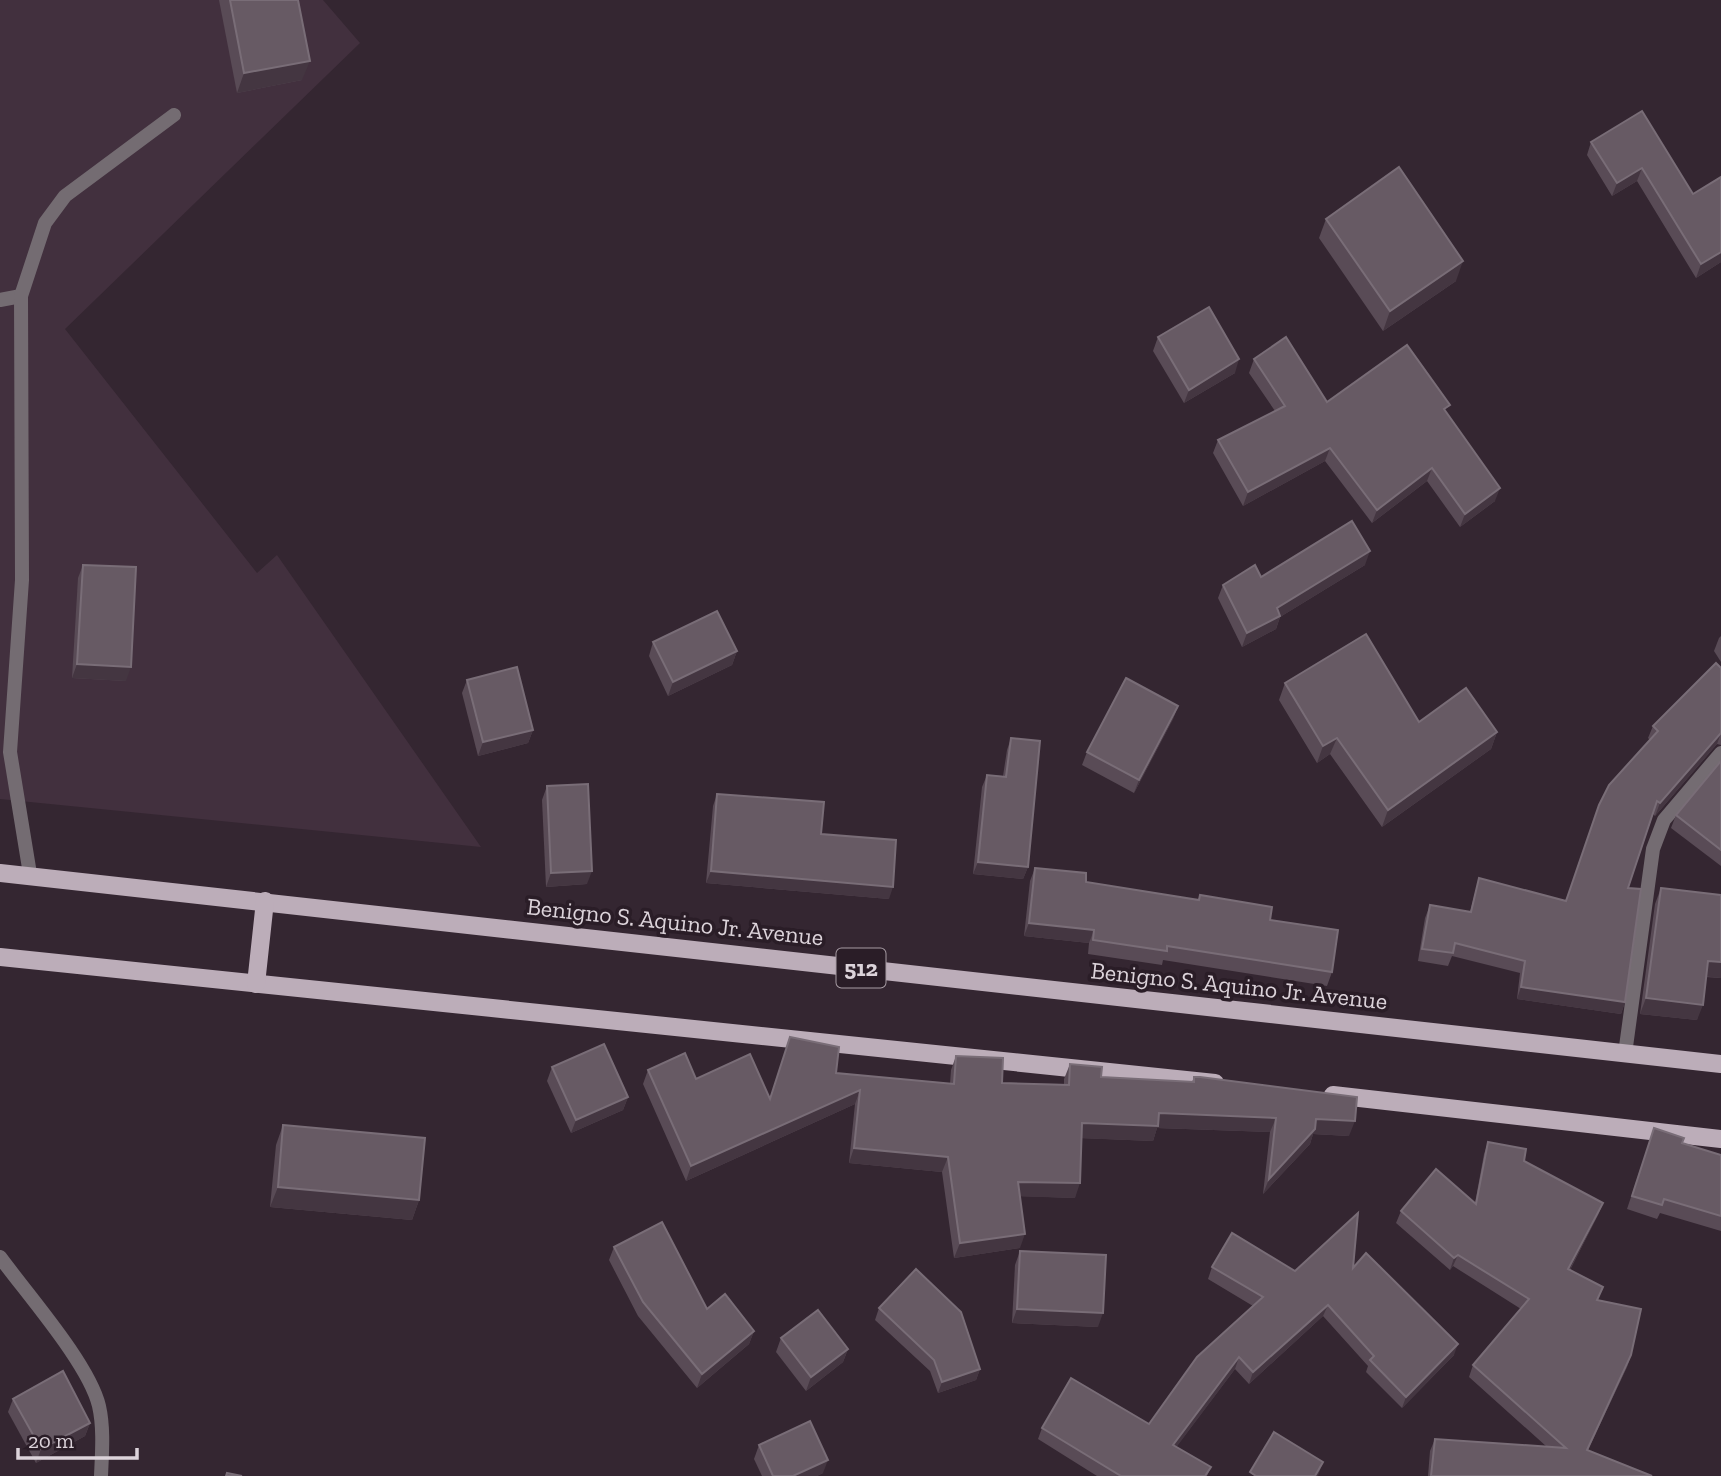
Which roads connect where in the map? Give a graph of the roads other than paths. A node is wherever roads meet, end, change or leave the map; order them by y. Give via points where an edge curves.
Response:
1 (174, 115) dead end
2 (20, 296) junction
3 (0, 300) edge
4 (1721, 753) edge
5 (0, 873) edge
6 (30, 874) junction
7 (265, 901) junction
8 (0, 957) edge
9 (256, 984) junction
10 (1625, 1054) junction
11 (1721, 1064) edge
12 (1238, 1086) edge
13 (1321, 1094) edge
14 (1721, 1139) edge
15 (0, 1257) edge
16 (101, 1476) edge

1 - 2 street via 65,196 45,223
2 - 3 street
2 - 6 street via 22,580 10,751
4 - 10 street via 1664,820 1653,849
5 - 6 main road, Benigno S. Aquino Jr. Avenue / 512
6 - 7 main road, Benigno S. Aquino Jr. Avenue / 512
7 - 9 main road
7 - 10 main road, Benigno S. Aquino Jr. Avenue / 512
8 - 9 main road
9 - 12 main road
10 - 11 main road, Benigno S. Aquino Jr. Avenue / 512
13 - 14 main road
15 - 16 street via 86,1374 99,1405

